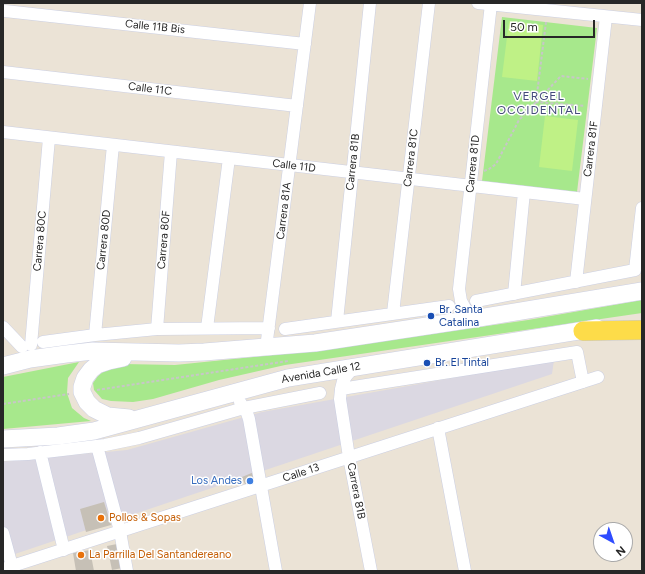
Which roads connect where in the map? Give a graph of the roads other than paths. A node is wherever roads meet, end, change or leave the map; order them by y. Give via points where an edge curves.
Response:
1 (310, 3) edge
2 (370, 3) edge
3 (430, 3) edge
4 (478, 3) edge
5 (491, 4) junction
6 (5, 11) dead end
7 (606, 16) junction
8 (642, 20) edge
9 (305, 44) junction
10 (3, 72) edge
11 (297, 106) junction
12 (3, 132) edge
13 (49, 138) junction
14 (114, 145) junction
15 (171, 152) junction
16 (229, 158) junction
17 (289, 165) junction
18 (352, 173) junction
19 (409, 179) junction
20 (470, 186) junction
21 (524, 192) junction
22 (585, 199) junction
23 (642, 208) edge
24 (576, 282) junction
25 (642, 291) edge
26 (514, 294) junction
27 (476, 301) dead end
28 (449, 306) dead end
29 (393, 314) junction
30 (473, 320) junction
31 (336, 321) junction
32 (642, 321) edge
33 (3, 326) edge
34 (207, 328) junction
35 (269, 328) junction
36 (285, 328) dead end
37 (157, 329) junction
38 (642, 330) edge
39 (583, 331) junction
40 (95, 335) junction
41 (43, 342) dead end
42 (266, 348) junction
43 (155, 353) junction
44 (3, 366) edge
45 (354, 367) junction
46 (598, 377) dead end
47 (583, 382) junction
48 (341, 389) junction
49 (232, 393) junction
50 (320, 393) dead end
51 (244, 408) junction
52 (140, 419) junction
53 (438, 428) junction
54 (3, 439) edge
55 (97, 446) junction
56 (40, 452) junction
57 (3, 455) edge
58 (349, 457) junction
59 (260, 486) junction
60 (3, 532) edge
61 (120, 532) junction
62 (64, 550) junction
63 (31, 566) edge
64 (8, 568) edge
65 (127, 571) edge
66 (276, 571) edge
67 (371, 571) edge
68 (465, 571) edge

1 - 9 street, Carrera 81A
2 - 18 street, Carrera 81B
3 - 19 street, Carrera 81C
4 - 5 street
5 - 7 street
5 - 20 street, Carrera 81D
6 - 9 street, Calle 11B Bis
7 - 8 street
7 - 22 street, Carrera 81F
9 - 11 street, Carrera 81A
10 - 11 street, Calle 11C
11 - 17 street, Carrera 81A
12 - 13 street, Calle 11D
13 - 14 street, Calle 11D
13 - 33 street, Carrera 80C via 26,346
14 - 15 street, Calle 11D
14 - 40 street, Carrera 80D
15 - 16 street, Calle 11D
15 - 37 street, Carrera 80F
16 - 17 street, Calle 11D
16 - 34 street
17 - 18 street, Calle 11D
17 - 35 street, Carrera 81A
18 - 19 street, Calle 11D
18 - 31 street, Carrera 81B
19 - 20 street, Calle 11D
19 - 29 street, Carrera 81C
20 - 21 street, Calle 11D
20 - 30 street, Carrera 81D via 459,289 461,300
21 - 22 street, Calle 11D
21 - 26 street
22 - 24 street, Carrera 81F
23 - 24 street via 635,270
24 - 26 street
25 - 30 main road
26 - 27 street
28 - 29 street
29 - 31 street
30 - 42 main road via 335,341
31 - 36 street
32 - 39 main road, Avenida Calle 12
34 - 35 street
34 - 37 street
35 - 42 street, Carrera 81A
37 - 40 street
38 - 39 main road
39 - 45 main road, Avenida Calle 12
40 - 41 street
42 - 43 main road
43 - 44 main road via 93,351
43 - 52 main road via 98,365 91,370 82,386 87,402 94,409 108,416
45 - 48 street, Carrera 81B
45 - 49 main road, Avenida Calle 12 via 281,379
46 - 47 street, Calle 13
47 - 48 street via 577,352
47 - 53 street, Calle 13
48 - 58 street, Carrera 81B via 340,399
49 - 51 street
49 - 52 main road, Avenida Calle 12
50 - 51 street
51 - 55 street via 139,438
51 - 59 street via 249,419
52 - 54 main road, Avenida Calle 12 via 75,434
53 - 58 street, Calle 13
53 - 68 street
55 - 56 street
55 - 61 street
56 - 57 street
56 - 62 street
58 - 59 street, Calle 13
58 - 67 street, Carrera 81B
59 - 61 street, Calle 13
59 - 66 street
60 - 64 street
61 - 62 street, Calle 13
61 - 65 street
62 - 63 street, Calle 13
63 - 64 street, Calle 13

